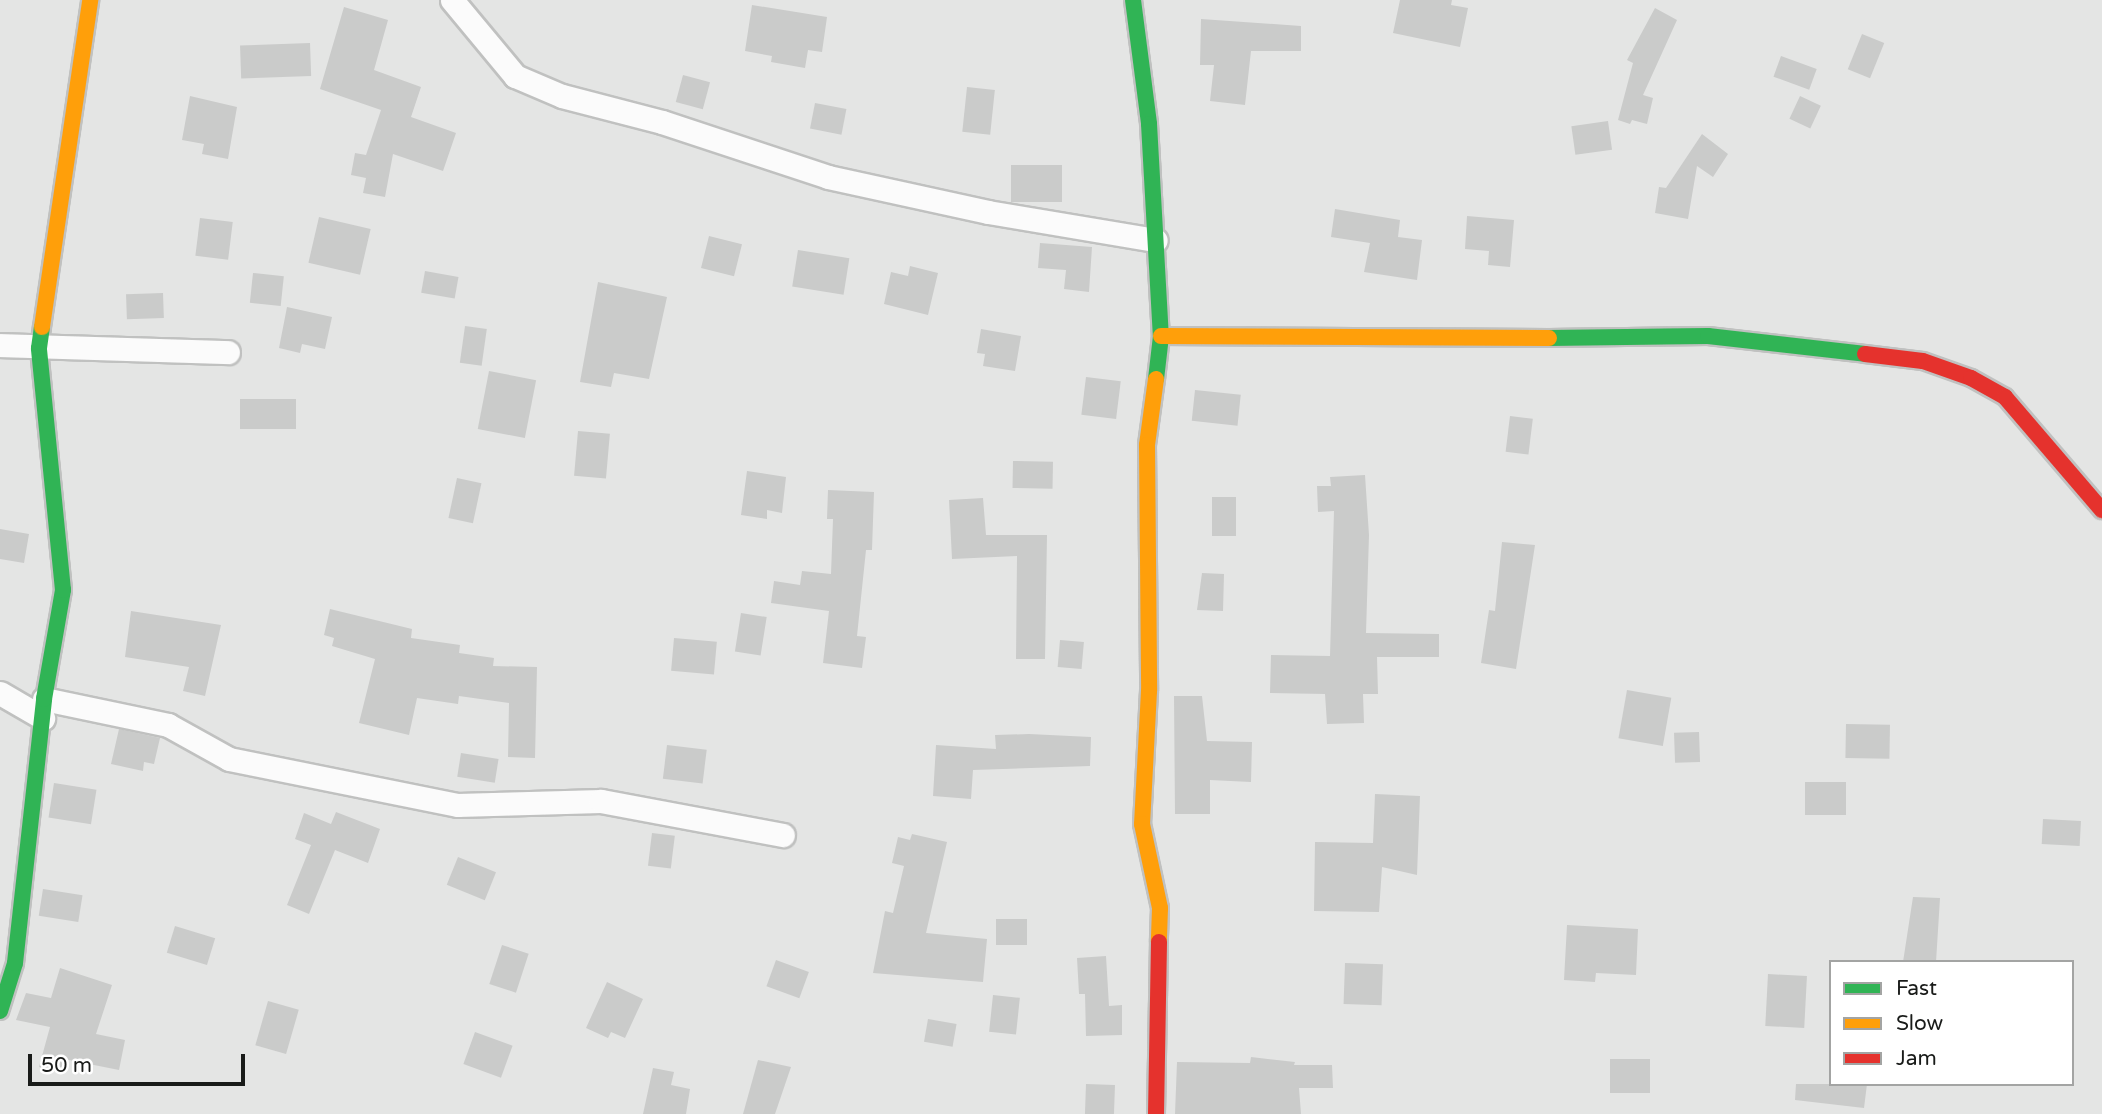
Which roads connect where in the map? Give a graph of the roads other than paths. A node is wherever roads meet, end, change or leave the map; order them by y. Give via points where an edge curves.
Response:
1 (90, 0) edge
2 (452, 0) edge
3 (1133, 0) edge
4 (1156, 240) junction
5 (1161, 335) junction
6 (0, 345) edge
7 (39, 348) junction
8 (228, 352) dead end
9 (2102, 510) edge
10 (0, 693) edge
11 (43, 709) junction
12 (783, 835) dead end
13 (0, 1011) edge
14 (1156, 1114) edge

1 - 7 street
2 - 4 street via 515,76 562,96 662,122 828,177 988,212
3 - 4 street via 1149,124
4 - 5 street
5 - 9 street via 1290,340 1708,336 1923,361 1971,378 2005,397
5 - 14 street via 1147,444 1149,691 1142,824 1160,908
6 - 7 street
7 - 8 street
7 - 11 street via 63,590
10 - 11 street
11 - 12 street via 169,725 229,759 457,805 601,801
11 - 13 street via 15,963

